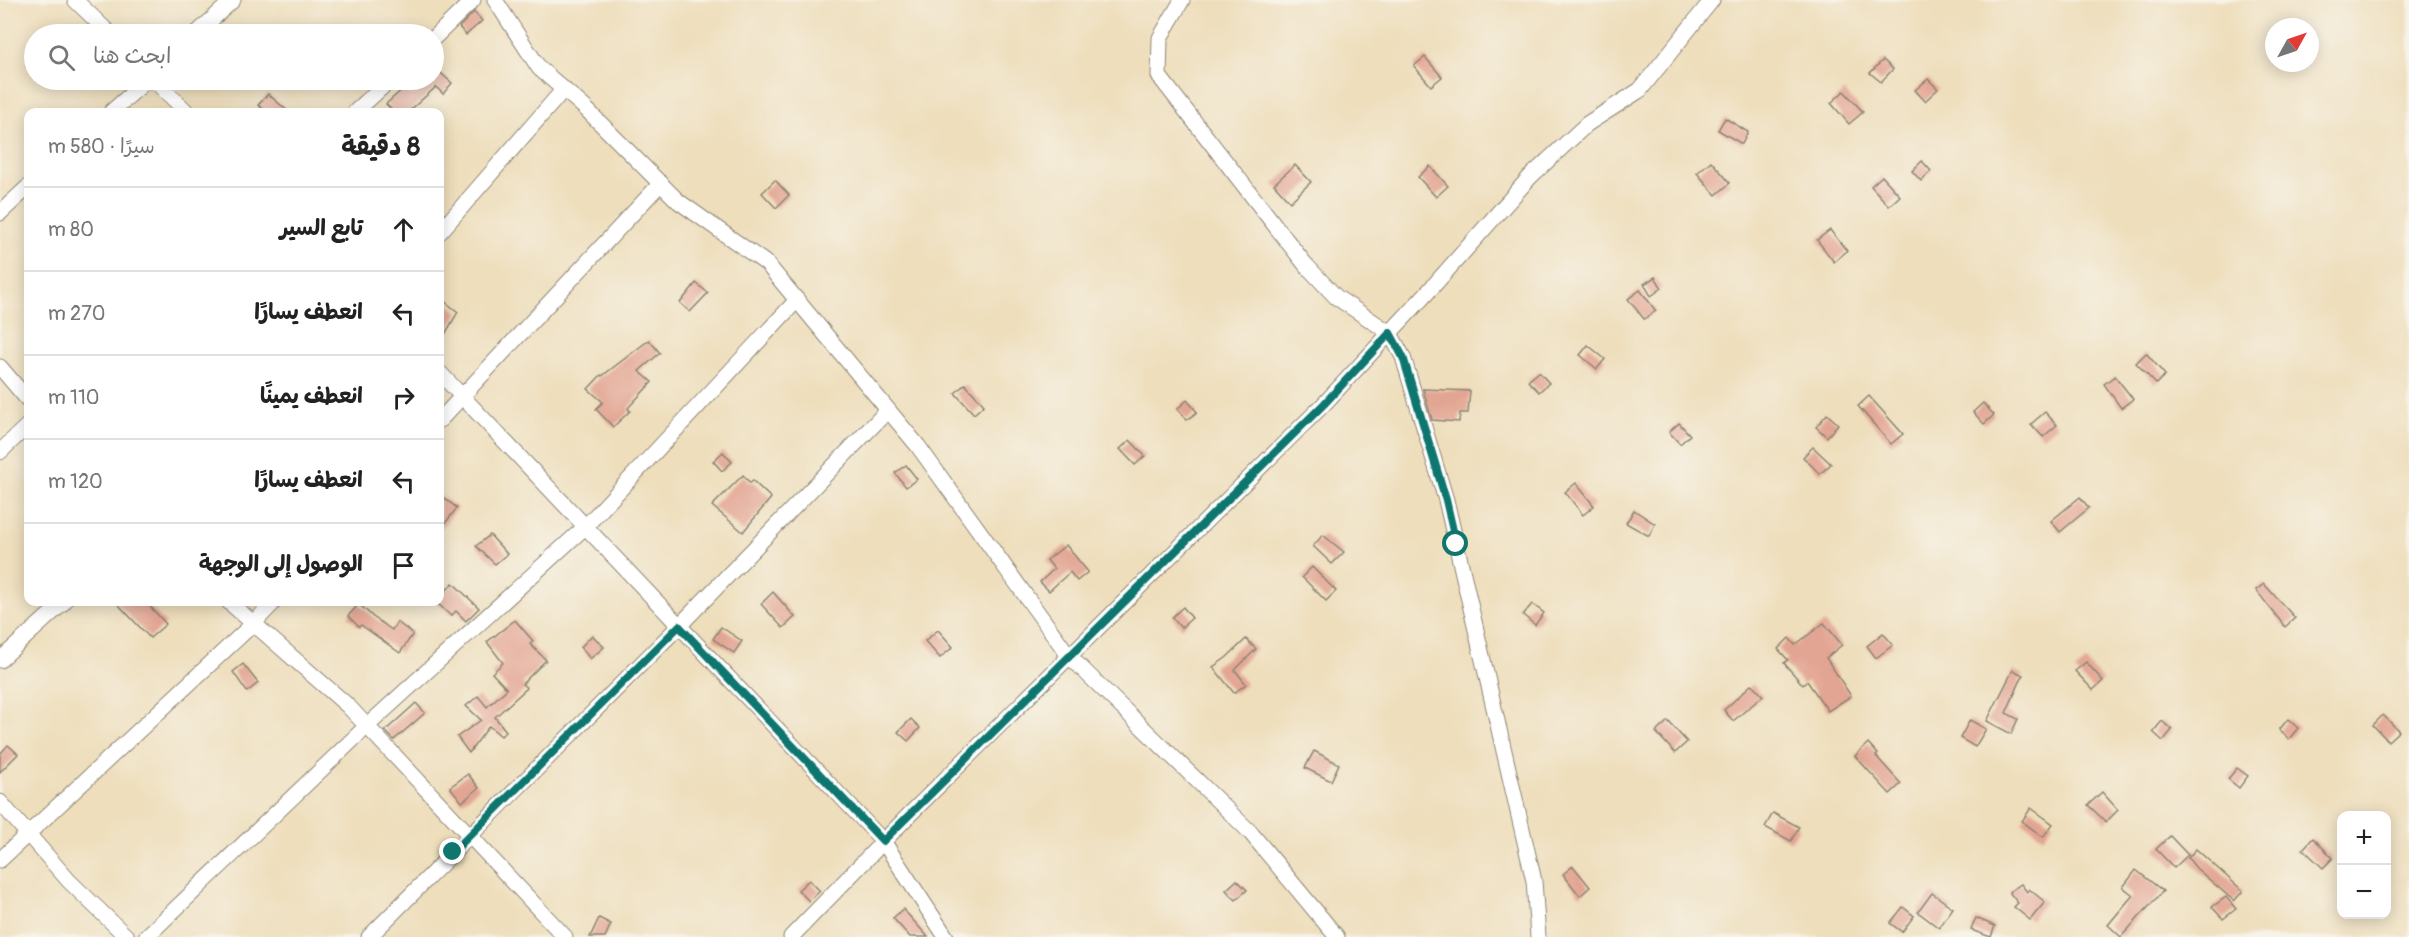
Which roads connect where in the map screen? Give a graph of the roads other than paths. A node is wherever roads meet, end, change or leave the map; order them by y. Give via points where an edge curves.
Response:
1 (75, 0) edge
2 (233, 0) edge
3 (473, 0) edge
4 (495, 0) edge
5 (1182, 0) edge
6 (1712, 0) edge
7 (100, 24) edge
8 (207, 24) edge
9 (444, 28) edge
10 (564, 89) junction
11 (136, 90) edge
12 (164, 90) edge
13 (379, 90) edge
14 (116, 108) edge
15 (183, 108) edge
16 (359, 108) edge
17 (661, 183) junction
18 (24, 191) edge
19 (0, 213) edge
20 (444, 227) edge
21 (796, 300) junction
22 (1390, 333) junction
23 (0, 367) edge
24 (444, 377) edge
25 (24, 395) edge
26 (461, 396) junction
27 (888, 410) junction
28 (444, 415) edge
29 (24, 430) edge
30 (0, 452) edge
31 (585, 526) junction
32 (60, 606) edge
33 (234, 606) edge
34 (269, 606) edge
35 (254, 623) junction
36 (679, 626) junction
37 (1069, 656) junction
38 (0, 660) edge
39 (367, 726) junction
40 (0, 802) edge
41 (28, 834) junction
42 (470, 836) junction
43 (883, 841) junction
44 (0, 860) edge
45 (127, 937) edge
46 (146, 937) edge
47 (369, 937) edge
48 (565, 937) edge
49 (791, 937) edge
50 (946, 937) edge
51 (1337, 937) edge
52 (1538, 937) edge

1 - 7 street
2 - 8 street
3 - 9 street
4 - 10 street via 539,68
5 - 22 street via 1160,38 1159,76 1305,264 1336,297
6 - 22 street via 1640,90 1587,124 1530,177
10 - 17 street
10 - 20 street
11 - 14 street
12 - 15 street
13 - 16 street
17 - 21 street via 678,201 767,264
17 - 26 street
18 - 19 street
21 - 27 street
21 - 31 street
22 - 37 street via 1324,404
22 - 52 street via 1403,357 1446,500 1533,881
23 - 25 street
24 - 26 street
26 - 28 street
26 - 31 street
27 - 36 street
27 - 37 street
29 - 30 street
31 - 36 street
31 - 39 street
32 - 38 street
33 - 35 street
34 - 35 street
35 - 39 street
35 - 41 street
36 - 42 street
36 - 43 street
37 - 43 street
37 - 51 street via 1250,832
39 - 42 street
39 - 46 street
40 - 41 street
41 - 44 street
41 - 45 street
42 - 47 street
42 - 48 street
43 - 49 street
43 - 50 street

